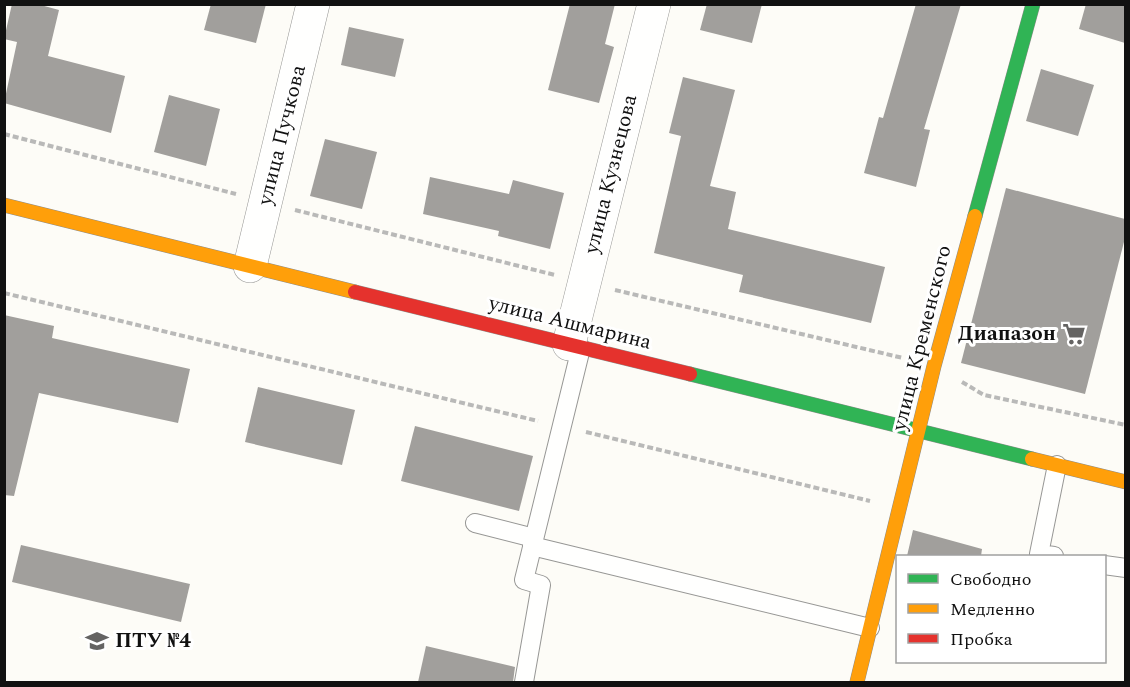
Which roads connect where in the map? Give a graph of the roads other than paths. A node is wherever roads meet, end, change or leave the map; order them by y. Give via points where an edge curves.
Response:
1 (313, 4) edge
2 (654, 4) edge
3 (1033, 4) edge
4 (4, 205) edge
5 (250, 266) junction
6 (575, 346) junction
7 (920, 431) junction
8 (1057, 465) junction
9 (1125, 482) edge
10 (475, 523) dead end
11 (533, 542) junction
12 (1046, 555) edge
13 (1106, 565) edge
14 (1125, 568) edge
15 (870, 628) junction
16 (524, 682) edge
17 (857, 682) edge

1 - 5 street, улица Пучкова
2 - 6 street, улица Кузнецова
3 - 7 main road, улица Кременского via 934,366
4 - 5 main road, улица Ашмарина
5 - 6 main road, улица Ашмарина
6 - 7 main road, улица Ашмарина
6 - 11 lane via 561,426
7 - 8 main road, улица Ашмарина
7 - 15 main road, улица Кременского
8 - 9 main road, улица Ашмарина
8 - 12 lane via 1039,554
10 - 11 lane
11 - 15 lane
11 - 16 lane via 524,580 541,585
13 - 14 lane
15 - 17 main road, улица Кременского

